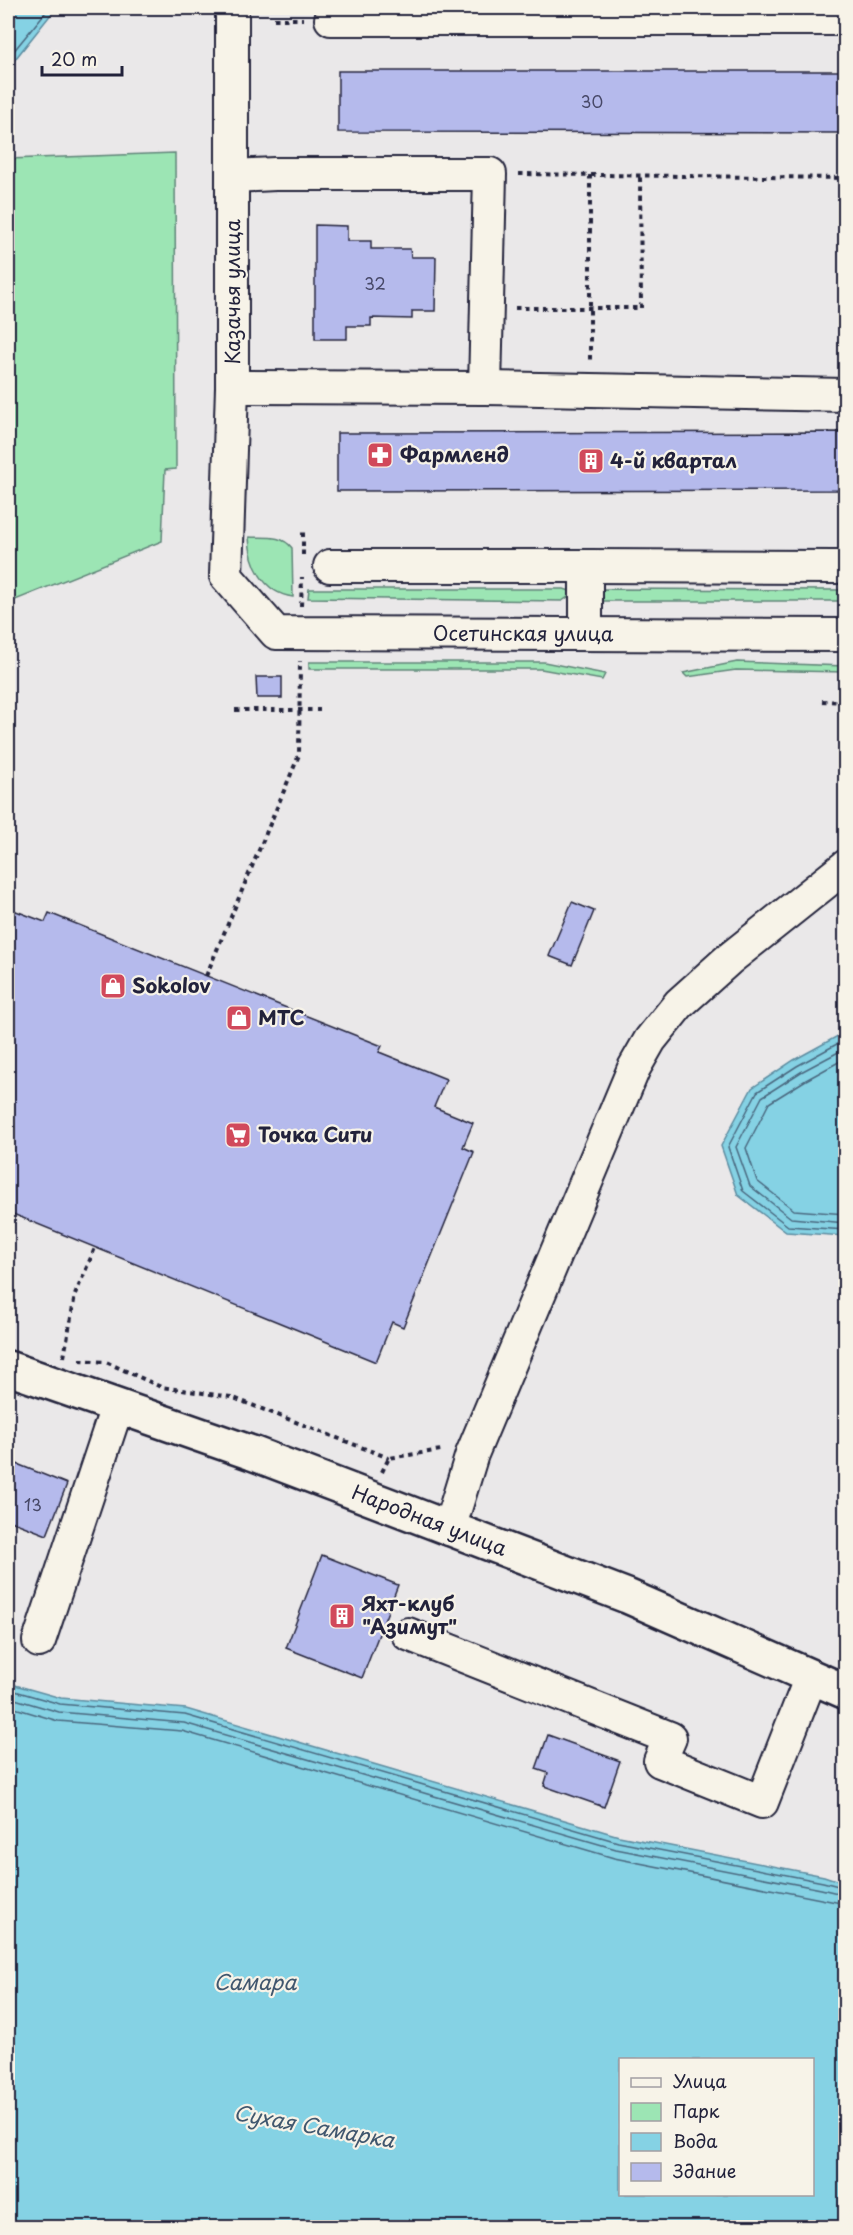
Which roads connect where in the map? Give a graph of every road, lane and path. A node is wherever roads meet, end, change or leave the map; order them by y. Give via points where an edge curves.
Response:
1 (232, 8) edge
2 (512, 13) edge
3 (331, 19) dead end
4 (846, 19) edge
5 (490, 174) junction
6 (590, 175) junction
7 (640, 175) junction
8 (234, 176) junction
9 (846, 178) edge
10 (488, 308) junction
11 (590, 308) junction
12 (232, 387) junction
13 (486, 388) junction
14 (590, 390) junction
15 (846, 395) edge
16 (303, 528) dead end
17 (586, 566) junction
18 (837, 567) dead end
19 (311, 568) junction
20 (226, 576) joint
21 (301, 633) junction
22 (586, 634) junction
23 (846, 635) edge
24 (822, 701) dead end
25 (846, 702) edge
26 (235, 710) dead end
27 (299, 710) junction
28 (320, 710) dead end
29 (846, 866) edge
30 (206, 976) dead end
31 (95, 1248) dead end
32 (57, 1357) dead end
33 (63, 1358) junction
34 (8, 1368) edge
35 (117, 1407) junction
36 (441, 1450) dead end
37 (389, 1458) junction
38 (370, 1498) junction
39 (449, 1529) junction
40 (408, 1634) dead end
41 (39, 1641) dead end
42 (811, 1677) junction
43 (846, 1692) edge

1 - 8 street, Казачья улица
2 - 3 street
2 - 4 street
5 - 6 path
5 - 8 street
5 - 10 street
6 - 7 path
6 - 11 path
7 - 9 path
7 - 11 path via 641,308
8 - 12 street, Казачья улица
10 - 11 path
10 - 13 street
11 - 14 path
12 - 13 street
12 - 20 street, Казачья улица
13 - 14 street
14 - 15 street
16 - 19 path
17 - 18 street
17 - 19 street
17 - 22 street
19 - 21 path
20 - 21 street, Осетинская улица via 276,633
21 - 22 street, Осетинская улица
21 - 27 path
22 - 23 street, Осетинская улица
24 - 25 path
26 - 27 path
27 - 28 path
27 - 30 path via 298,755
29 - 39 street via 728,960 680,1004 639,1058 472,1454
31 - 33 path via 75,1295
32 - 33 path
33 - 37 path via 106,1362 161,1387 231,1397
34 - 35 main road, Народная улица
35 - 38 main road, Народная улица
35 - 41 street
36 - 37 path
37 - 38 path
38 - 39 main road, Народная улица
39 - 42 main road, Народная улица via 627,1596
40 - 42 street via 670,1738 660,1761 762,1802
42 - 43 main road, Народная улица

